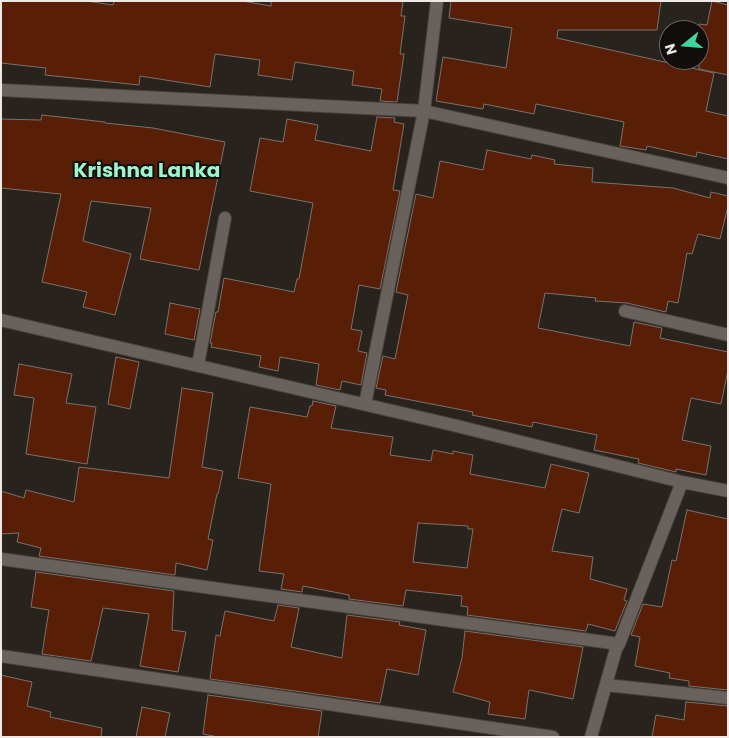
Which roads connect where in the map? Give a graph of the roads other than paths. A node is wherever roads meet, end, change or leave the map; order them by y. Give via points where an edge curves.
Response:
1 (436, 1) edge
2 (1, 90) edge
3 (424, 111) junction
4 (728, 178) edge
5 (225, 218) dead end
6 (625, 311) dead end
7 (1, 320) edge
8 (728, 335) edge
9 (198, 365) junction
10 (365, 404) junction
11 (682, 482) junction
12 (728, 491) edge
13 (1, 559) edge
14 (619, 644) junction
15 (1, 656) edge
16 (606, 685) junction
17 (728, 698) edge
18 (553, 737) edge
19 (591, 737) edge

1 - 3 street
2 - 3 street
3 - 4 street
3 - 10 street
5 - 9 street
6 - 8 street
7 - 9 street
9 - 10 street
10 - 11 street
11 - 12 street
11 - 14 street
13 - 14 street
14 - 16 street
15 - 18 street
16 - 17 street
16 - 19 street

